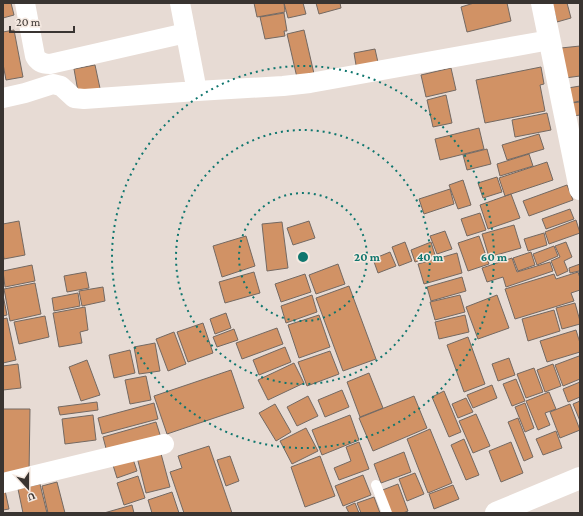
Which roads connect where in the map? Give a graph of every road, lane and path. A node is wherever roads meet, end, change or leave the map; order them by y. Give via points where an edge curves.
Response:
1 (25, 3) edge
2 (180, 3) edge
3 (542, 3) edge
4 (186, 32) junction
5 (550, 40) junction
6 (195, 81) dead end
7 (3, 98) edge
8 (580, 189) edge
9 (164, 444) dead end
10 (580, 478) edge
11 (3, 483) edge
12 (376, 485) dead end
13 (387, 513) edge
14 (496, 513) edge

1 - 4 street via 35,56 45,64
2 - 4 street
3 - 5 main road
4 - 6 street
5 - 7 street via 290,86 84,99 74,98 61,86 53,84
5 - 8 main road
9 - 11 street
10 - 14 main road
12 - 13 lane

